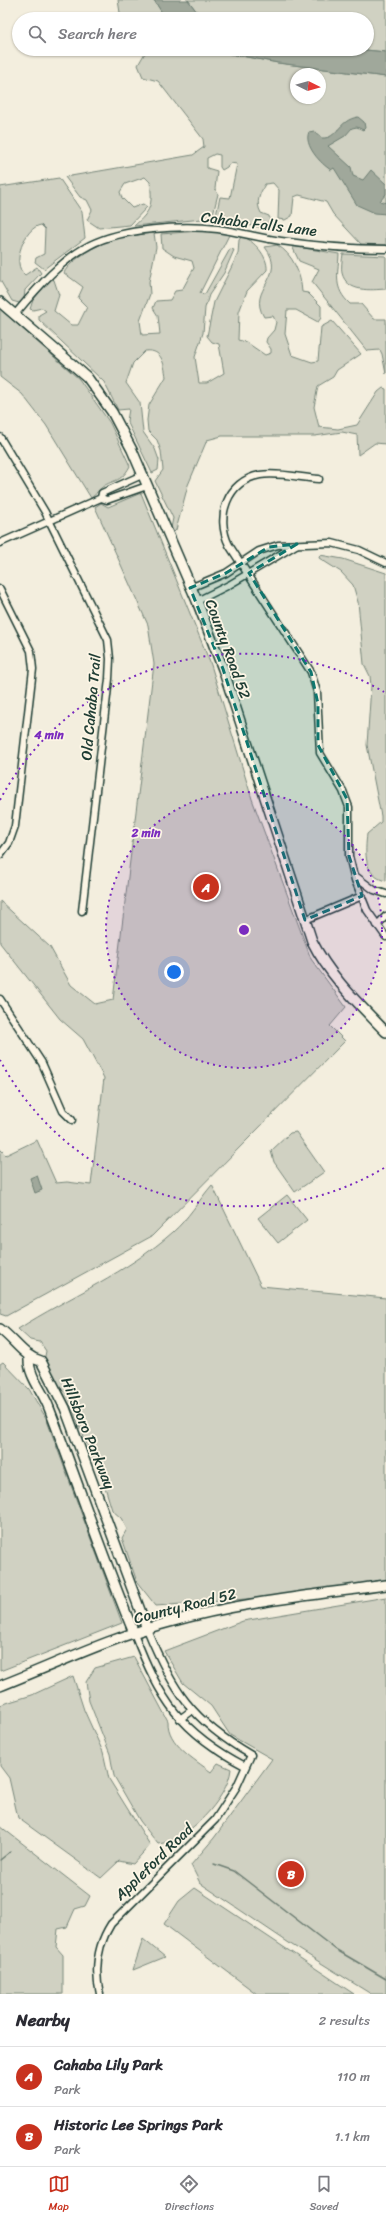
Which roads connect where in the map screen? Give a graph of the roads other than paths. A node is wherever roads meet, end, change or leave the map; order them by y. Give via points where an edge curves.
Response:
1 (386, 249) edge
2 (0, 302) edge
3 (16, 315) junction
4 (0, 437) edge
5 (142, 475) junction
6 (319, 479) dead end
7 (147, 486) junction
8 (101, 498) junction
9 (50, 521) junction
10 (0, 543) edge
11 (297, 544) junction
12 (242, 563) junction
13 (386, 563) edge
14 (249, 573) junction
15 (190, 588) junction
16 (0, 589) edge
17 (197, 601) junction
18 (0, 855) edge
19 (354, 875) junction
20 (386, 894) edge
21 (362, 896) junction
22 (82, 911) dead end
23 (386, 916) edge
24 (305, 920) junction
25 (378, 925) junction
26 (386, 936) edge
27 (0, 999) edge
28 (386, 1032) edge
29 (72, 1120) dead end
30 (0, 1329) edge
31 (29, 1358) junction
32 (111, 1528) junction
33 (96, 1535) junction
34 (386, 1585) edge
35 (147, 1629) junction
36 (134, 1633) junction
37 (0, 1686) edge
38 (192, 1710) junction
39 (180, 1719) junction
40 (251, 1755) joint
41 (245, 1766) junction
42 (100, 1994) edge

1 - 3 street, Cahaba Falls Lane via 284,241 204,228 165,229 117,235 79,252 34,292
2 - 3 main road, County Road 52
3 - 5 main road, County Road 52 via 76,366 96,388 112,412
4 - 9 street, Old Cahaba Trail
5 - 7 main road, County Road 52
5 - 8 street via 102,493
6 - 12 street via 260,475 243,482 234,490 225,505 222,523 227,540
7 - 8 street via 107,500
7 - 15 main road, County Road 52
8 - 9 street
9 - 10 street
9 - 22 street, Old Cahaba Trail via 107,635 110,650
11 - 12 street via 269,547
11 - 13 street via 341,544
11 - 14 street
12 - 14 street
12 - 15 street via 226,573
14 - 17 street
14 - 19 street via 311,672 317,692 320,753 343,791 349,807 349,856
15 - 17 main road, County Road 52
16 - 18 street via 28,646 33,669 15,826 9,844
17 - 24 main road, County Road 52 via 223,669
19 - 20 street via 374,890
19 - 21 street
21 - 24 street
21 - 25 street
23 - 25 street
24 - 28 main road, County Road 52 via 312,941 326,965 340,984
25 - 26 street
27 - 29 street via 42,1063 63,1111
30 - 31 main road, Hillsboro Parkway via 12,1338
31 - 32 main road, Hillsboro Parkway via 41,1361 66,1408
31 - 33 main road, Hillsboro Parkway via 29,1369 49,1406
32 - 33 main road
32 - 35 main road, Hillsboro Parkway
33 - 36 main road, Hillsboro Parkway
34 - 35 main road, County Road 52 via 233,1608
35 - 36 main road, County Road 52
35 - 38 street, Hillsboro Parkway via 168,1677
36 - 37 main road, County Road 52
36 - 39 street, Hillsboro Parkway via 156,1686
38 - 39 street
38 - 40 street, Hillsboro Parkway via 214,1732
39 - 41 street, Hillsboro Parkway via 211,1747
40 - 41 street, Appleford Road
41 - 42 street, Appleford Road via 215,1820 111,1924 98,1955

